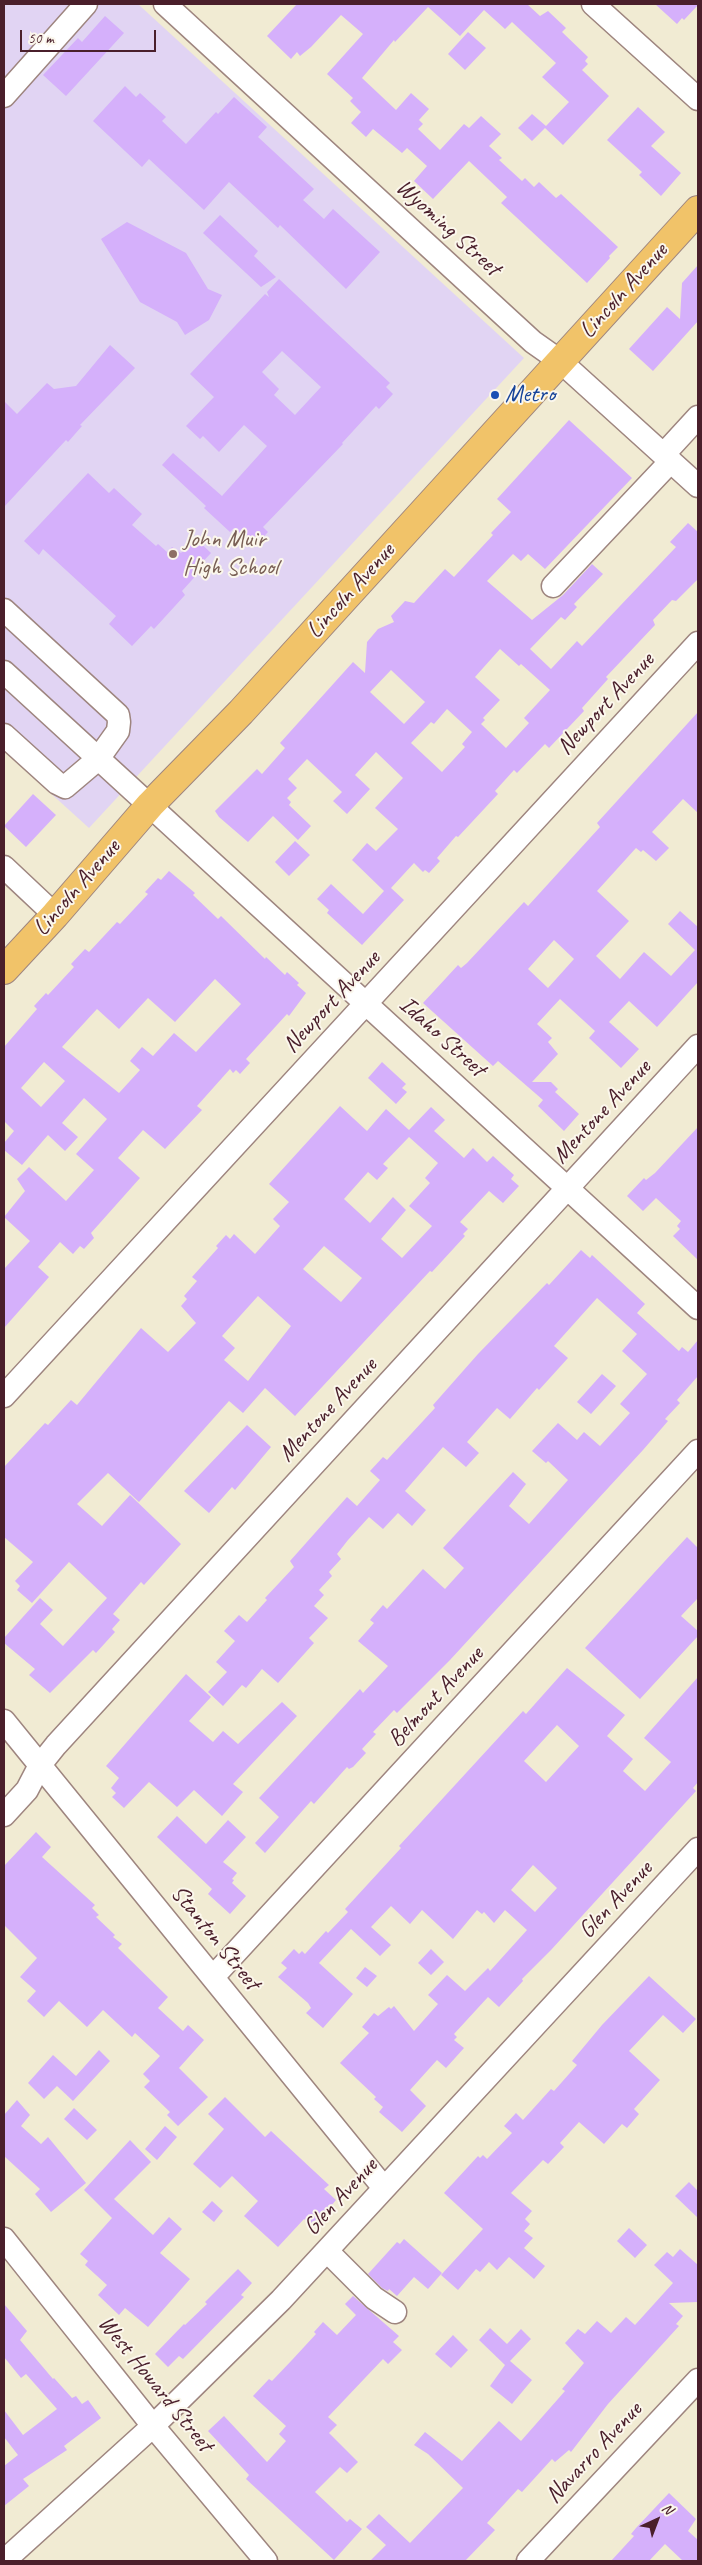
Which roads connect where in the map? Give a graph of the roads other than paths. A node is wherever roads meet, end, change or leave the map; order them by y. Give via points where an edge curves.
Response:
1 (86, 4) edge
2 (165, 4) edge
3 (593, 4) edge
4 (4, 96) edge
5 (698, 99) edge
6 (698, 210) edge
7 (560, 361) junction
8 (698, 417) edge
9 (668, 458) junction
10 (698, 486) edge
11 (553, 586) dead end
12 (4, 610) edge
13 (698, 643) edge
14 (4, 672) edge
15 (4, 735) edge
16 (98, 759) junction
17 (150, 805) junction
18 (4, 867) edge
19 (55, 915) junction
20 (4, 970) edge
21 (366, 1003) junction
22 (698, 1046) edge
23 (567, 1188) junction
24 (698, 1308) edge
25 (4, 1396) edge
26 (698, 1451) edge
27 (4, 1721) edge
28 (40, 1765) junction
29 (4, 1815) edge
30 (698, 1849) edge
31 (213, 1977) junction
32 (384, 2188) junction
33 (4, 2239) edge
34 (327, 2251) junction
35 (395, 2312) dead end
36 (698, 2380) edge
37 (153, 2426) junction
38 (4, 2561) edge
39 (266, 2561) edge
40 (528, 2561) edge

1 - 4 street
2 - 7 street, Wyoming Street via 533,342
3 - 5 street
6 - 7 main road, Lincoln Avenue
7 - 9 street, Wyoming Street
7 - 17 main road, Lincoln Avenue via 241,712
8 - 9 street
9 - 10 street, Wyoming Street
9 - 11 street
12 - 16 street via 118,715 118,731
13 - 21 street, Newport Avenue
14 - 16 street, Idaho Street
15 - 16 street via 65,787
16 - 17 street, Idaho Street
17 - 19 main road, Lincoln Avenue
17 - 21 street, Idaho Street
18 - 19 street
19 - 20 main road, Lincoln Avenue
21 - 23 street, Idaho Street
21 - 25 street, Newport Avenue
22 - 23 street, Mentone Avenue
23 - 24 street, Idaho Street
23 - 28 street, Mentone Avenue
26 - 31 street, Belmont Avenue
27 - 28 street, Stanton Street
28 - 29 street, Mentone Avenue via 27,1790
28 - 31 street, Stanton Street
30 - 32 street, Glen Avenue
31 - 32 street, Stanton Street
32 - 34 street, Glen Avenue
33 - 37 street, West Howard Street
34 - 35 street via 374,2298
34 - 37 street, Glen Avenue
36 - 40 street, Navarro Avenue
37 - 38 street, Glen Avenue
37 - 39 street, West Howard Street

